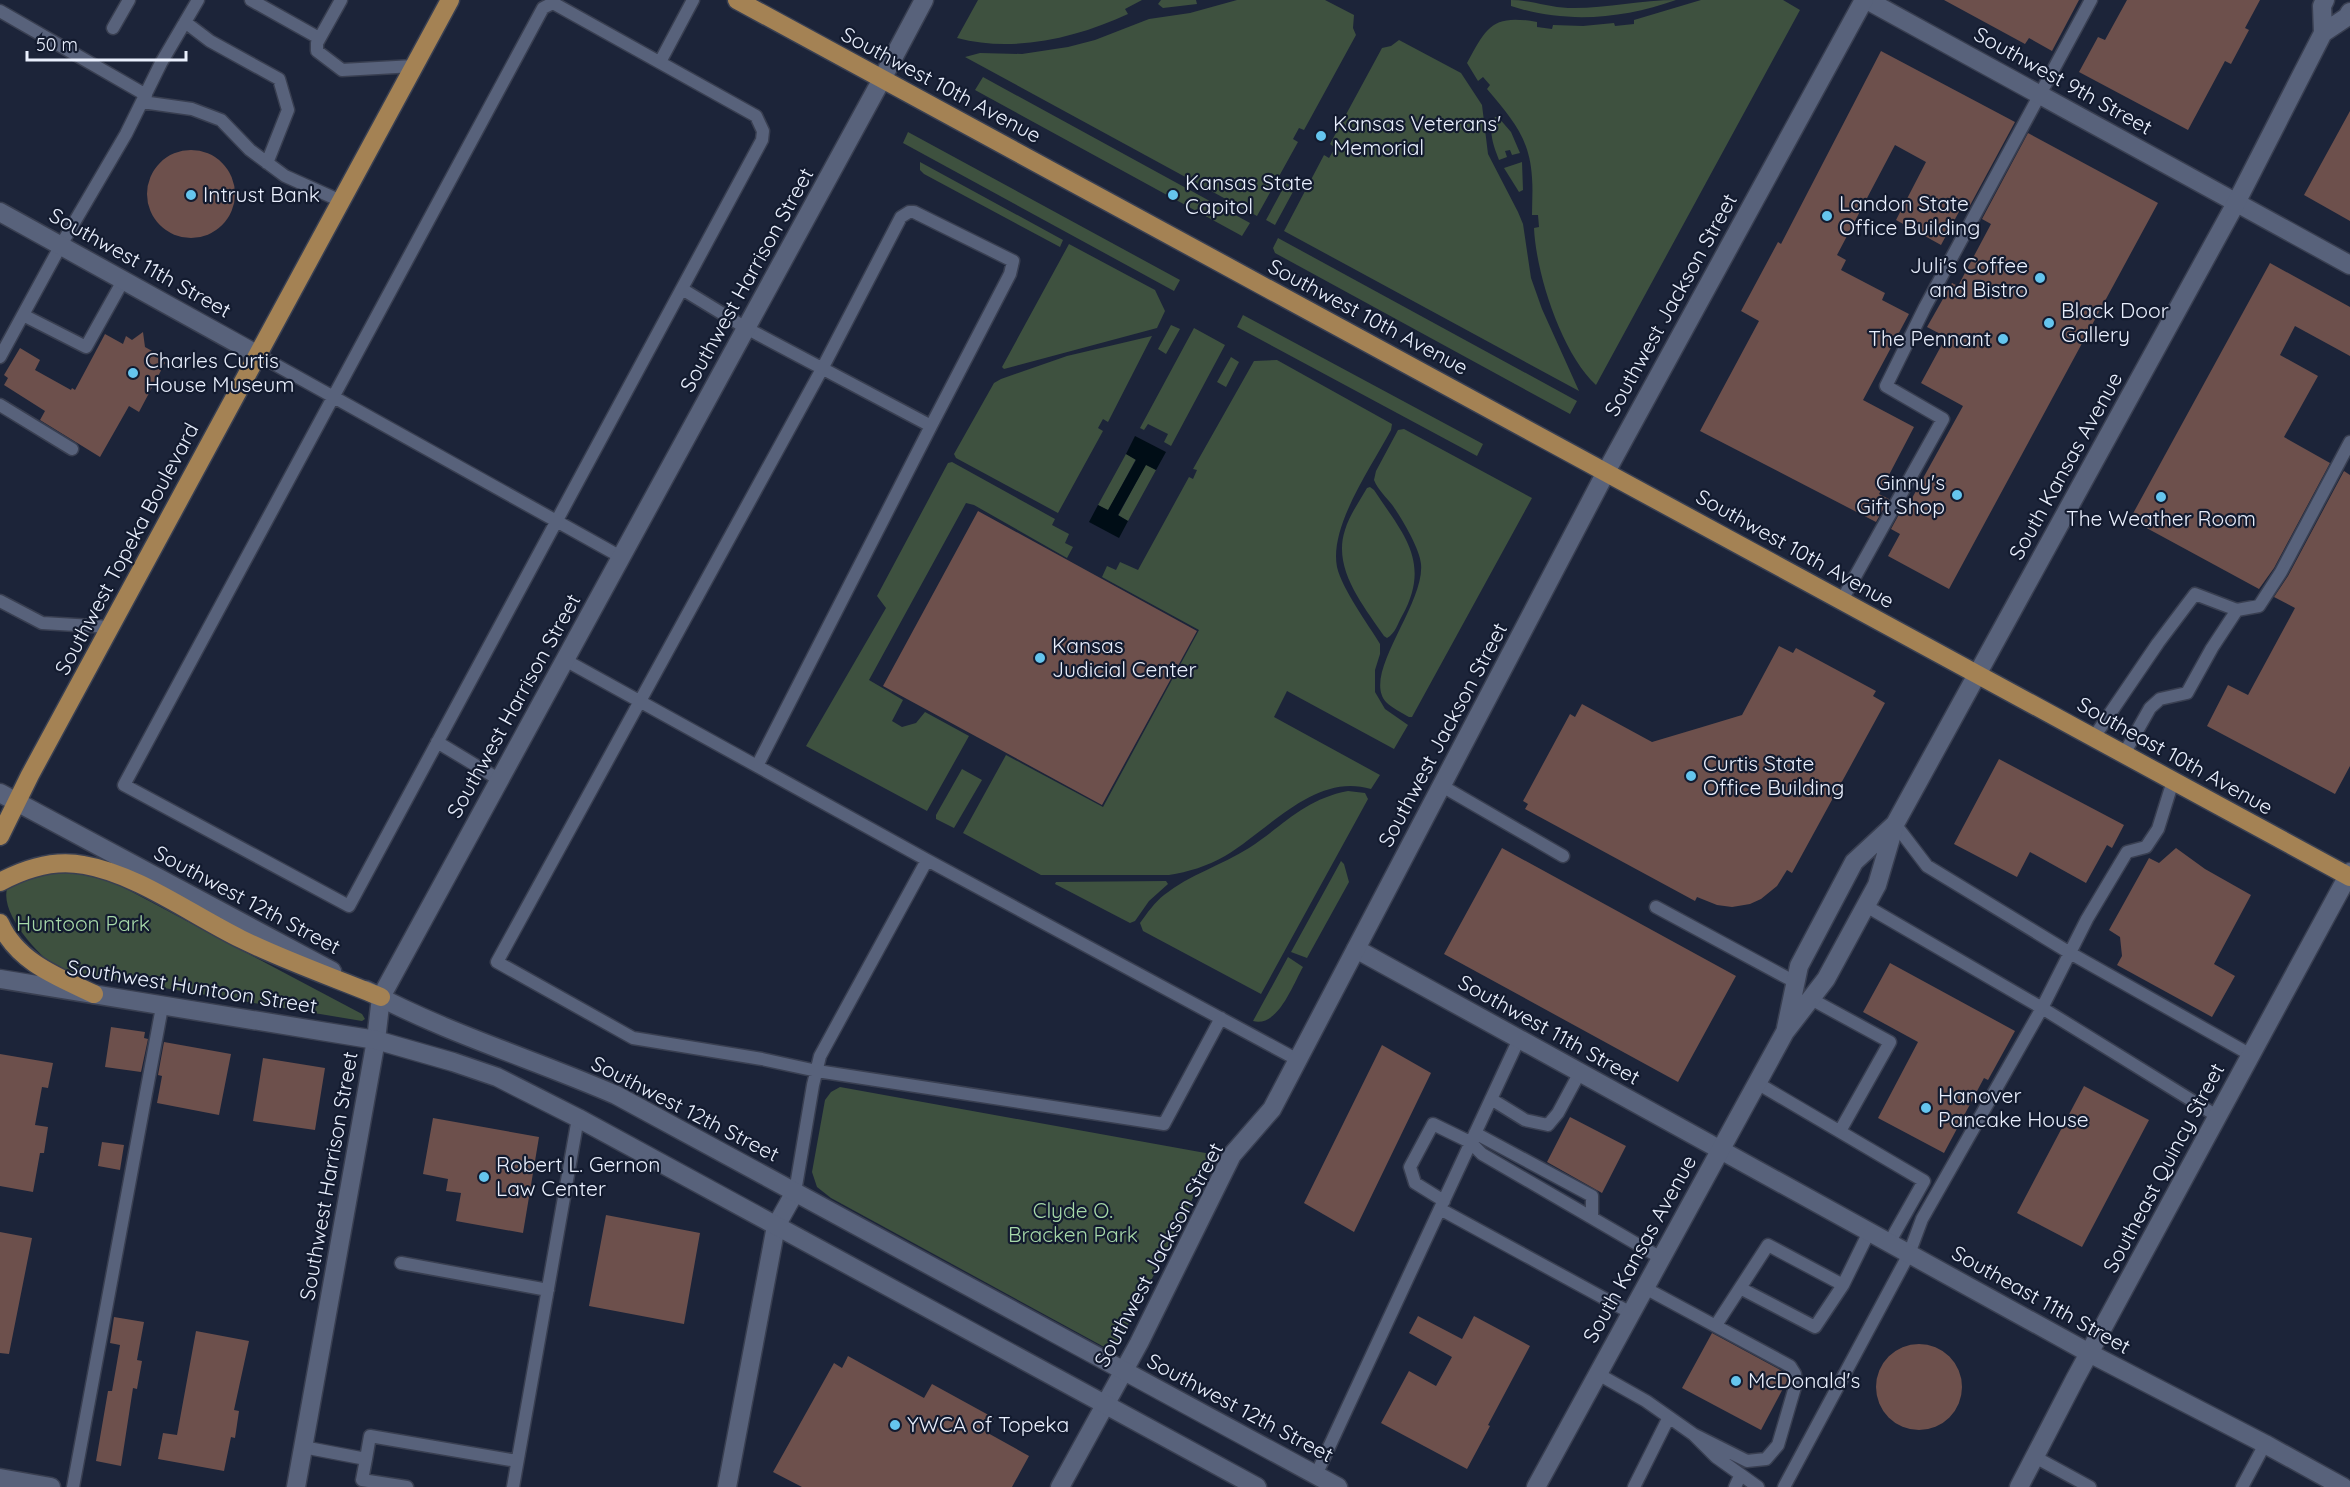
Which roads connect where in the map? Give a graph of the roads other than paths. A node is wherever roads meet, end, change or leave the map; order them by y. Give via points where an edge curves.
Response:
1 (129, 0) edge
2 (198, 0) edge
3 (251, 0) edge
4 (341, 0) edge
5 (450, 0) edge
6 (693, 0) edge
7 (737, 0) edge
8 (924, 0) edge
9 (1865, 0) edge
10 (2091, 0) edge
11 (2325, 0) edge
12 (0, 11) edge
13 (2350, 12) edge
14 (185, 22) junction
15 (113, 28) dead end
16 (2323, 33) junction
17 (320, 39) junction
18 (660, 62) junction
19 (414, 66) junction
20 (882, 78) junction
21 (2040, 95) junction
22 (144, 98) junction
23 (267, 163) junction
24 (341, 201) junction
25 (2236, 202) junction
26 (0, 212) edge
27 (61, 245) junction
28 (2350, 265) edge
29 (123, 279) junction
30 (682, 289) junction
31 (23, 315) junction
32 (746, 328) junction
33 (258, 355) junction
34 (0, 357) edge
35 (822, 369) junction
36 (333, 397) junction
37 (0, 405) edge
38 (932, 426) junction
39 (2350, 442) edge
40 (72, 450) dead end
41 (1606, 472) junction
42 (557, 521) junction
43 (621, 557) junction
44 (1842, 600) junction
45 (0, 601) edge
46 (2237, 610) junction
47 (110, 627) junction
48 (565, 660) junction
49 (1977, 674) junction
50 (640, 701) junction
51 (2094, 737) junction
52 (437, 742) junction
53 (2124, 754) junction
54 (757, 766) junction
55 (500, 780) junction
56 (2173, 780) junction
57 (1442, 786) junction
58 (0, 793) edge
59 (17, 802) junction
60 (1895, 824) junction
61 (0, 836) edge
62 (1563, 856) dead end
63 (927, 860) junction
64 (2349, 875) edge
65 (0, 882) edge
66 (1866, 906) junction
67 (1656, 907) dead end
68 (0, 923) edge
69 (1356, 949) junction
70 (2070, 953) junction
71 (0, 979) edge
72 (1796, 981) junction
73 (94, 994) junction
74 (381, 998) junction
75 (1811, 999) junction
76 (162, 1007) junction
77 (2042, 1008) junction
78 (1221, 1018) junction
79 (1785, 1032) junction
80 (1520, 1039) junction
81 (376, 1040) junction
82 (2251, 1055) junction
83 (1298, 1060) junction
84 (817, 1071) junction
85 (1580, 1072) junction
86 (1757, 1083) junction
87 (1491, 1099) junction
88 (2217, 1116) junction
89 (578, 1118) junction
90 (1840, 1131) junction
91 (1473, 1137) junction
92 (1720, 1150) junction
93 (795, 1192) junction
94 (1442, 1205) junction
95 (1592, 1216) junction
96 (776, 1226) junction
97 (1869, 1232) junction
98 (1889, 1243) junction
99 (1909, 1254) junction
100 (1661, 1258) junction
101 (401, 1263) dead end
102 (1843, 1285) junction
103 (1645, 1288) junction
104 (1740, 1288) junction
105 (548, 1290) junction
106 (1631, 1313) junction
107 (1716, 1325) junction
108 (2089, 1353) junction
109 (1124, 1370) junction
110 (1598, 1374) junction
111 (1106, 1405) junction
112 (1669, 1417) junction
113 (1693, 1434) junction
114 (2265, 1444) junction
115 (303, 1447) junction
116 (2035, 1456) junction
117 (366, 1459) junction
118 (517, 1461) junction
119 (1316, 1475) junction
120 (0, 1478) edge
121 (1738, 1481) edge
122 (51, 1487) edge
123 (72, 1487) edge
124 (296, 1487) edge
125 (407, 1487) edge
126 (513, 1487) edge
127 (727, 1487) edge
128 (1060, 1487) edge
129 (1257, 1487) edge
130 (1338, 1487) edge
131 (1536, 1487) edge
132 (1634, 1487) edge
133 (1758, 1487) edge
134 (1784, 1487) edge
135 (2019, 1487) edge
136 (2090, 1487) edge
137 (2242, 1487) edge
138 (2343, 1487) edge

1 - 15 lane
2 - 14 lane
3 - 17 lane
4 - 17 lane
5 - 19 main road, Southwest Topeka Boulevard
6 - 18 lane
7 - 20 main road, Southwest 10th Avenue
8 - 20 street, Southwest Harrison Street
9 - 21 street, Southwest 9th Street
9 - 41 street, Southwest Jackson Street
10 - 21 lane
11 - 16 street, South Kansas Avenue
12 - 22 lane
13 - 16 street, South Kansas Avenue
14 - 22 lane
14 - 23 lane via 210,41 279,79 288,110
16 - 25 street, South Kansas Avenue
17 - 19 lane via 318,51 342,70
18 - 30 lane via 756,116 763,131 762,140
18 - 36 lane via 554,3 543,8
19 - 24 main road, Southwest Topeka Boulevard
20 - 32 street, Southwest Harrison Street
20 - 41 main road, Southwest 10th Avenue
21 - 25 street, Southwest 9th Street
21 - 44 lane via 1886,386 1942,419
22 - 23 lane via 221,120
22 - 27 lane
23 - 24 lane via 285,176
24 - 33 main road, Southwest Topeka Boulevard
25 - 28 street, Southwest 9th Street
25 - 49 street, South Kansas Avenue
26 - 27 street, Southwest 11th Street
27 - 29 street, Southwest 11th Street
27 - 31 lane
29 - 31 lane via 86,347
29 - 33 street, Southwest 11th Street
30 - 32 lane
30 - 42 lane
31 - 34 lane
32 - 35 lane
32 - 43 street, Southwest Harrison Street
33 - 36 lane
33 - 47 main road, Southwest Topeka Boulevard
35 - 38 lane
35 - 38 lane via 905,213 914,212 1010,259 1010,274
35 - 50 lane
36 - 42 lane
36 - 52 lane via 124,785 349,906
37 - 40 lane
38 - 54 lane
39 - 46 lane via 2259,606
41 - 44 main road, Southwest 10th Avenue
41 - 57 street, Southwest Jackson Street
42 - 43 lane
42 - 52 lane
43 - 48 street, Southwest Harrison Street
44 - 49 main road, Southwest 10th Avenue
45 - 47 lane via 42,622
46 - 51 lane via 2195,594
46 - 53 lane via 2187,693 2160,699 2150,708
47 - 59 main road, Southwest Topeka Boulevard
48 - 50 lane
48 - 55 street, Southwest Harrison Street
49 - 51 main road, Southeast 10th Avenue
49 - 60 street, South Kansas Avenue
50 - 54 lane
50 - 84 lane via 497,962 633,1038
51 - 53 main road, Southeast 10th Avenue
52 - 55 lane
53 - 56 main road, Southeast 10th Avenue
54 - 63 lane
55 - 74 street, Southwest Harrison Street
56 - 64 main road, Southeast 10th Avenue
56 - 70 lane via 2158,829 2146,847 2127,852
57 - 62 lane
57 - 69 street, Southwest Jackson Street
58 - 59 street, Southwest 12th Street
59 - 61 main road, Southwest Topeka Boulevard
59 - 74 street, Southwest 12th Street
60 - 66 street, South Kansas Avenue via 1877,885
60 - 70 lane via 1927,866
60 - 72 street, South Kansas Avenue via 1854,862 1799,966
63 - 78 lane
63 - 84 lane via 820,1056
64 - 82 street, Southeast Quincy Street
65 - 74 main road via 42,864 82,864 124,876 243,939
66 - 75 street, South Kansas Avenue
66 - 77 lane
67 - 72 lane
68 - 73 main road via 22,954
69 - 80 street, Southwest 11th Street
69 - 83 street, Southwest Jackson Street
70 - 77 lane
70 - 82 lane
71 - 73 street, Southwest Huntoon Street
72 - 79 street, South Kansas Avenue
73 - 76 street, Southwest Huntoon Street
74 - 81 street, Southwest Harrison Street
74 - 93 street, Southwest 12th Street via 444,1028 616,1095
75 - 79 street, South Kansas Avenue
75 - 90 lane via 1890,1042
76 - 81 street, Southwest Huntoon Street
76 - 123 lane
77 - 88 lane
77 - 99 lane via 1922,1219
78 - 83 lane
78 - 84 lane via 1164,1124
79 - 86 street, South Kansas Avenue
80 - 85 street, Southwest 11th Street
80 - 87 lane
81 - 89 street via 497,1077
81 - 115 street, Southwest Harrison Street
82 - 88 street, Southeast Quincy Street
83 - 109 street, Southwest Jackson Street via 1272,1109 1232,1155
84 - 93 lane
85 - 87 lane via 1548,1125 1525,1120
85 - 92 street, Southwest 11th Street
86 - 90 lane
86 - 92 street, South Kansas Avenue
87 - 91 lane
88 - 108 street, Southeast Quincy Street
89 - 96 street
89 - 105 lane
90 - 98 lane via 1924,1181
91 - 94 lane
91 - 94 lane via 1434,1124 1410,1167 1414,1183
91 - 95 lane via 1482,1154
91 - 95 lane via 1592,1196
92 - 97 street, Southeast 11th Street
92 - 100 street, South Kansas Avenue
93 - 96 street
93 - 109 street, Southwest 12th Street
94 - 106 lane
94 - 119 lane
95 - 100 lane
96 - 111 street
96 - 127 street
97 - 98 street, Southeast 11th Street
97 - 102 lane
98 - 99 street, Southeast 11th Street
99 - 108 street, Southeast 11th Street
99 - 134 lane
100 - 103 street, South Kansas Avenue
101 - 105 lane
102 - 104 lane via 1815,1327
102 - 104 lane via 1768,1245
103 - 106 street, South Kansas Avenue
103 - 107 lane
104 - 107 lane
105 - 118 lane
106 - 110 street, South Kansas Avenue
107 - 113 lane via 1790,1366 1795,1374 1795,1387 1778,1445 1766,1459 1747,1461
108 - 114 street, Southeast 11th Street
108 - 116 street, Southeast Quincy Street
109 - 111 street, Southwest Jackson Street
109 - 119 street, Southwest 12th Street
110 - 112 lane
110 - 131 street, South Kansas Avenue
111 - 128 street, Southwest Jackson Street
111 - 129 street
112 - 113 lane
112 - 132 lane
113 - 121 lane
114 - 137 lane
114 - 138 street, Southeast 11th Street
115 - 117 lane
115 - 124 street, Southwest Harrison Street
116 - 135 street, Southeast Quincy Street
116 - 136 lane
117 - 118 lane via 370,1436
117 - 125 lane via 362,1480
118 - 126 lane
119 - 130 street, Southwest 12th Street
120 - 122 street
121 - 133 lane

